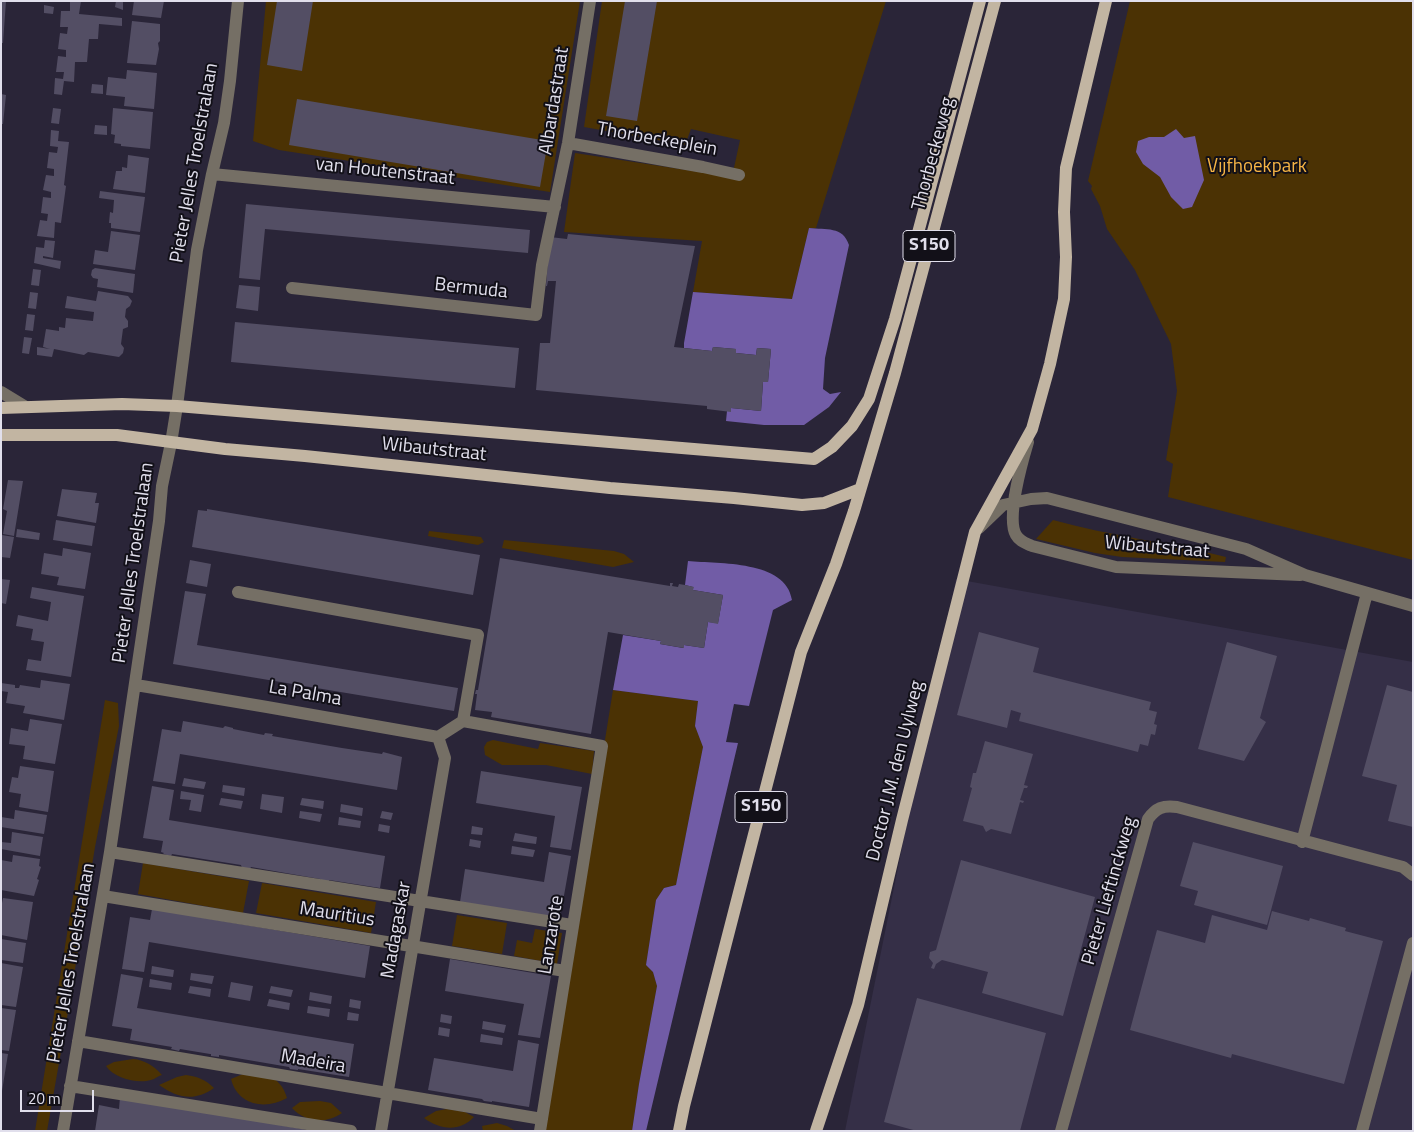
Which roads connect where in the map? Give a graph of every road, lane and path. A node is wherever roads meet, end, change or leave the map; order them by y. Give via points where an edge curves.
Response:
1 (238, 1) edge
2 (590, 1) edge
3 (980, 1) edge
4 (995, 1) edge
5 (1106, 1) edge
6 (568, 142) junction
7 (212, 174) junction
8 (739, 175) dead end
9 (555, 207) junction
10 (292, 288) dead end
11 (1, 392) edge
12 (24, 406) junction
13 (177, 406) junction
14 (1, 408) edge
15 (1032, 429) junction
16 (1, 435) edge
17 (171, 443) junction
18 (860, 489) junction
19 (1015, 501) junction
20 (975, 532) junction
21 (1304, 575) junction
22 (238, 592) dead end
23 (1367, 593) junction
24 (1413, 606) edge
25 (136, 686) junction
26 (463, 720) junction
27 (438, 737) junction
28 (1302, 842) junction
29 (110, 852) junction
30 (1413, 875) edge
31 (103, 896) junction
32 (420, 901) junction
33 (572, 925) junction
34 (1413, 943) edge
35 (413, 947) junction
36 (565, 971) junction
37 (78, 1041) junction
38 (70, 1086) junction
39 (388, 1094) junction
40 (541, 1125) edge
41 (63, 1131) edge
42 (351, 1131) edge
43 (382, 1131) edge
44 (679, 1131) edge
45 (816, 1131) edge
46 (1061, 1131) edge
47 (1362, 1131) edge

1 - 7 street, Pieter Jelles Troelstralaan via 224,123
2 - 6 street, Albardastraat
3 - 13 main road, Wibautstraat / S150 via 895,319 869,399 852,426 832,447 814,459
4 - 18 main road, Thorbeckeweg / S150 via 895,373
5 - 15 main road via 1066,168 1064,299
6 - 8 street, Thorbeckeplein
6 - 9 street, Albardastraat
7 - 9 street, van Houtenstraat
7 - 13 street, Pieter Jelles Troelstralaan via 197,250
9 - 10 street, Bermuda via 542,265 536,315
11 - 12 street
12 - 13 main road, Wibautstraat
12 - 14 main road, Wibautstraat
13 - 17 street, Pieter Jelles Troelstralaan
15 - 19 street, Wibautstraat
15 - 20 main road, Doctor J.M. den Uylweg
16 - 17 main road, Wibautstraat via 117,435
17 - 18 main road, Wibautstraat via 802,506 824,503
17 - 25 street, Pieter Jelles Troelstralaan via 162,486
18 - 44 main road, S150 via 836,564 801,652
19 - 20 street, Wibautstraat via 1003,505
19 - 21 street, Wibautstraat via 1047,498 1120,516 1246,549
19 - 21 street, Wibautstraat via 1014,529 1021,541 1032,546 1116,567
20 - 45 main road, Doctor J.M. den Uylweg via 858,1005
21 - 23 street, Wibautstraat
22 - 26 street via 478,635
23 - 24 street, Wibautstraat
23 - 28 street
25 - 27 street, La Palma
25 - 29 street, Pieter Jelles Troelstralaan
26 - 27 street
26 - 33 street, Lanzarote via 602,746
27 - 32 street, Madagaskar via 445,758
28 - 30 street, Pieter Lieftinckweg via 1403,867
28 - 46 street, Pieter Lieftinckweg via 1177,807 1155,810 1148,819
29 - 31 street, Pieter Jelles Troelstralaan
29 - 32 street, Mauritius
31 - 35 street, Mauritius
31 - 37 street, Pieter Jelles Troelstralaan
32 - 33 street, Mauritius
32 - 35 street, Madagaskar
33 - 36 street, Lanzarote
34 - 47 street
35 - 36 street, Mauritius
35 - 39 street, Madagaskar
36 - 40 street, Lanzarote
37 - 38 street, Pieter Jelles Troelstralaan
37 - 39 street, Madeira
38 - 41 street, Pieter Jelles Troelstralaan
38 - 42 street
39 - 40 street, Madeira
39 - 43 street, Madagaskar

